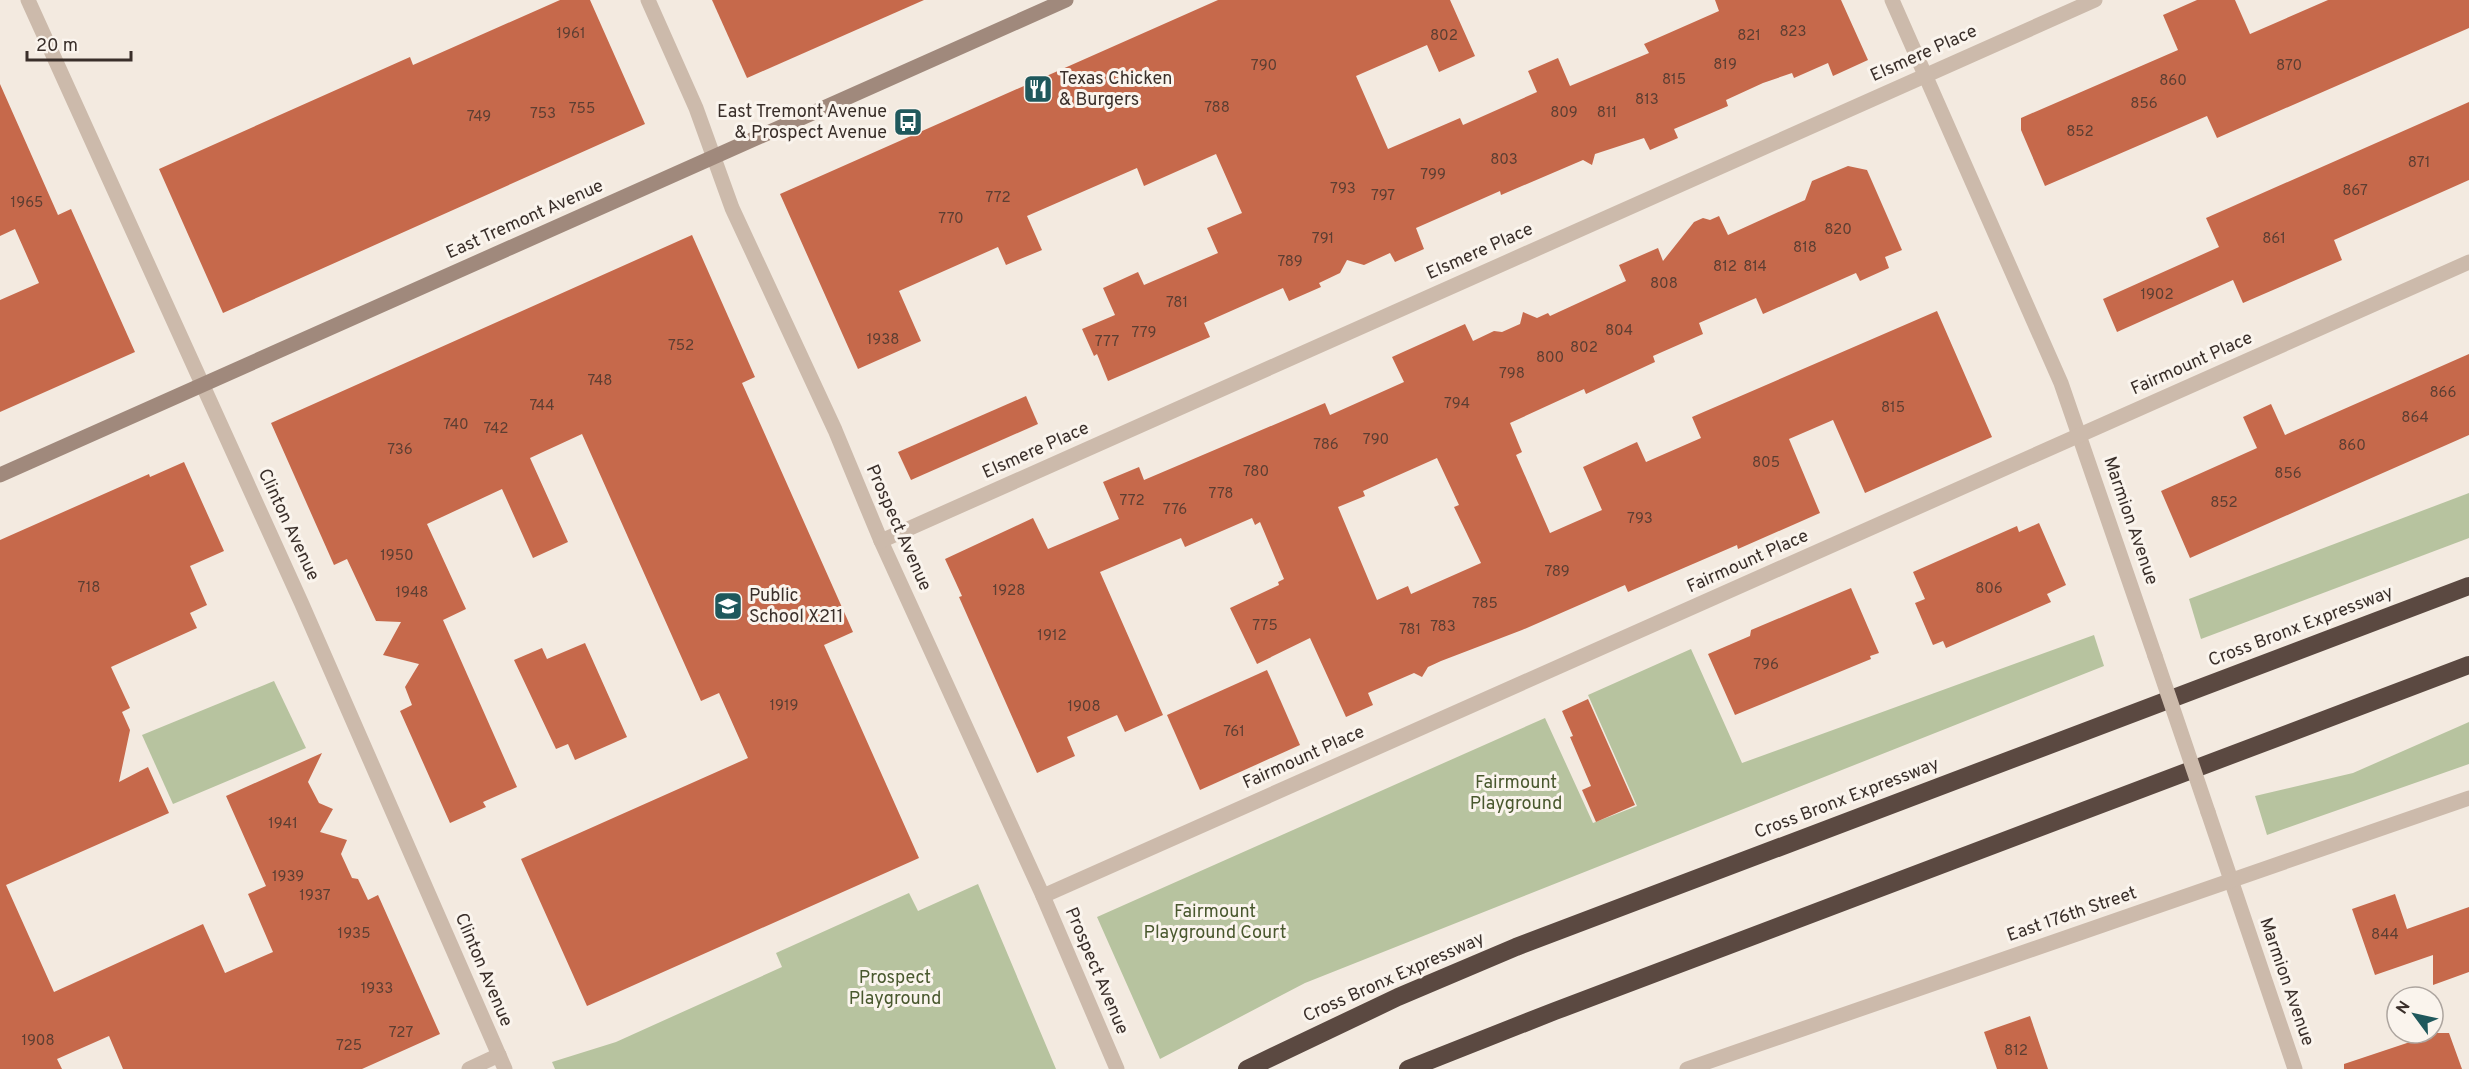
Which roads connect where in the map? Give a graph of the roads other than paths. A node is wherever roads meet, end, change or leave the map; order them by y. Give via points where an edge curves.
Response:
1 (28, 0) edge
2 (648, 0) edge
3 (1066, 0) edge
4 (1892, 0) edge
5 (2095, 0) edge
6 (1927, 74) junction
7 (712, 158) junction
8 (2469, 262) edge
9 (202, 385) junction
10 (2081, 435) junction
11 (0, 475) edge
12 (881, 541) junction
13 (2469, 586) edge
14 (2469, 665) edge
15 (2469, 798) edge
16 (2231, 880) junction
17 (1042, 896) junction
18 (502, 1062) edge
19 (469, 1069) edge
20 (1117, 1069) edge
21 (1247, 1069) edge
22 (1407, 1069) edge
23 (1687, 1069) edge
24 (2295, 1069) edge

1 - 9 street, Clinton Avenue
2 - 7 street, Prospect Avenue via 696,108
3 - 7 main road, East Tremont Avenue
4 - 6 street, Marmion Avenue
5 - 6 street, Elsmere Place
6 - 10 street, Marmion Avenue
6 - 12 street, Elsmere Place
7 - 9 main road, East Tremont Avenue
7 - 12 street, Prospect Avenue
8 - 10 street, Fairmount Place
9 - 11 main road, East Tremont Avenue
9 - 18 street, Clinton Avenue via 302,602
10 - 16 street, Marmion Avenue, bridge
10 - 17 street, Fairmount Place
12 - 17 street, Prospect Avenue
13 - 21 highway, Cross Bronx Expressway via 1516,947 1388,1001
14 - 22 highway
15 - 16 street, East 176th Street
16 - 23 street, East 176th Street
16 - 24 street, Marmion Avenue
17 - 20 street, Prospect Avenue
18 - 19 street

